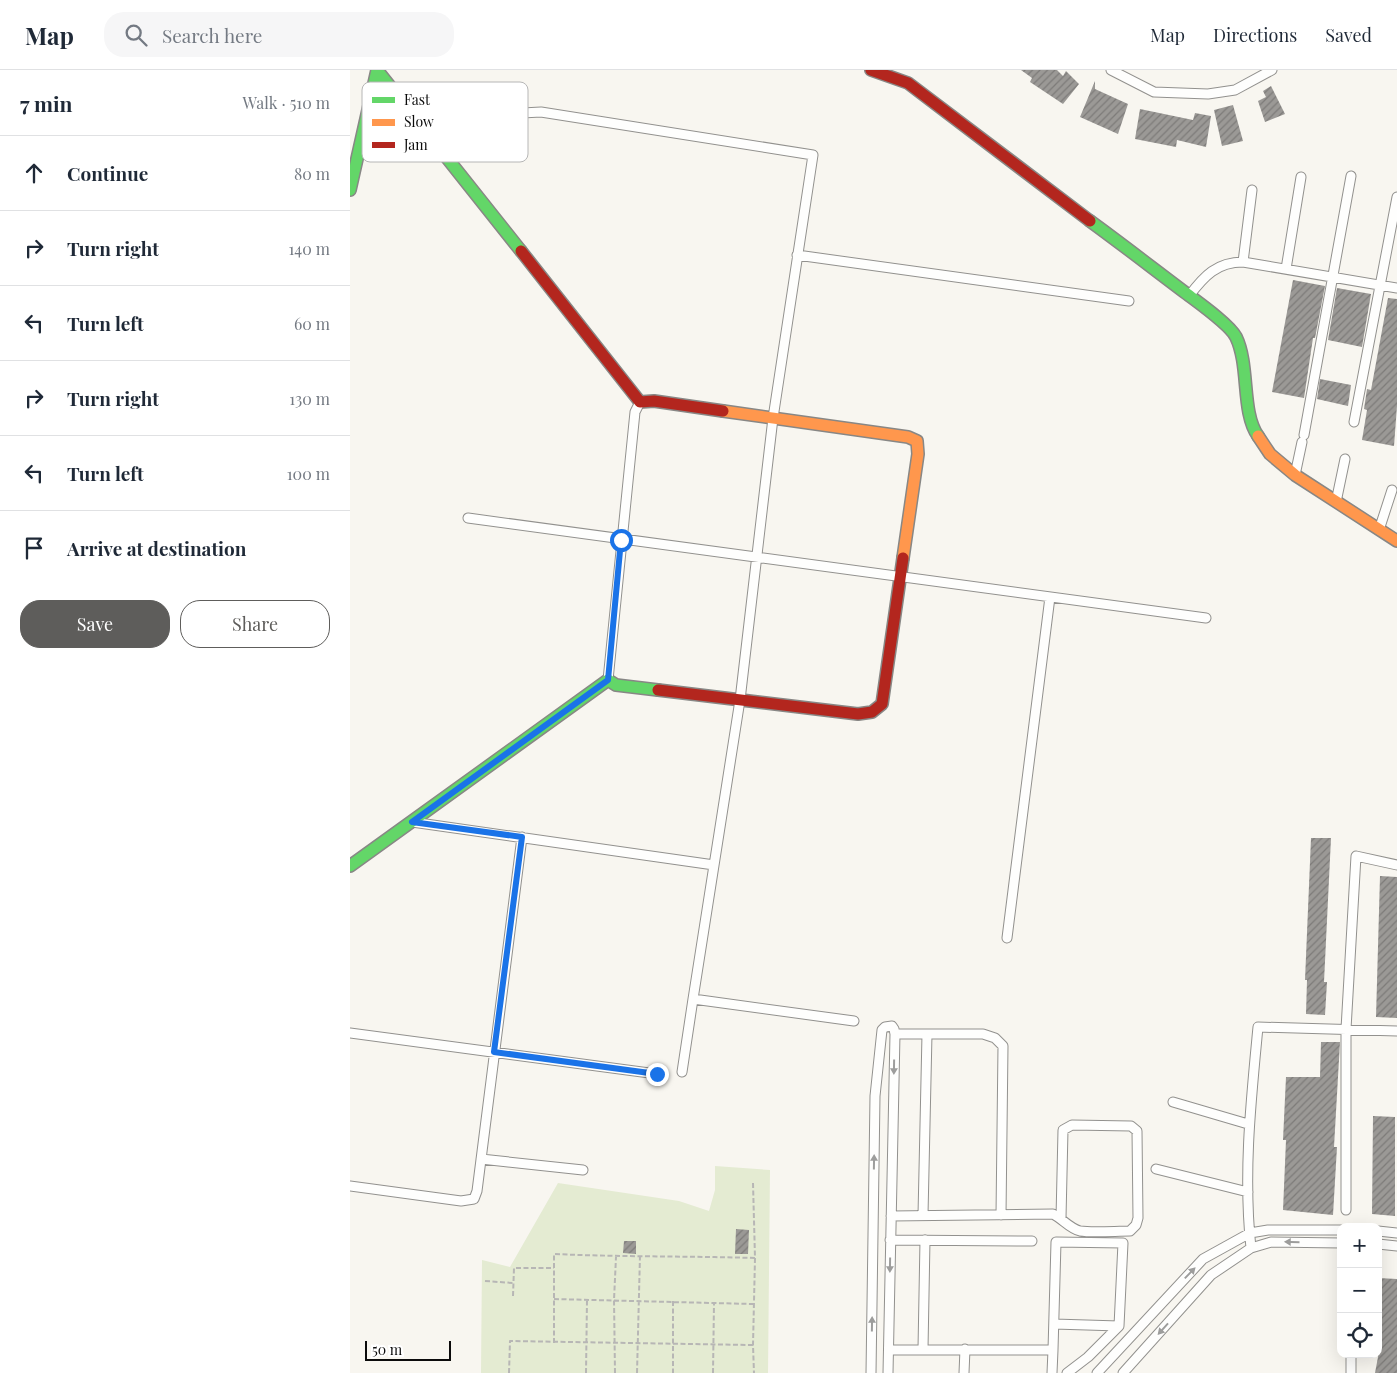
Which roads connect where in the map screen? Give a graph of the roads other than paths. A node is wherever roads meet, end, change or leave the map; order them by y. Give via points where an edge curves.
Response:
1 (871, 70) edge
2 (1111, 70) edge
3 (1272, 70) edge
4 (374, 82) edge
5 (386, 82) edge
6 (528, 113) edge
7 (362, 137) edge
8 (449, 162) edge
9 (1351, 176) dead end
10 (1301, 177) dead end
11 (350, 190) edge
12 (1252, 190) dead end
13 (1397, 197) edge
14 (798, 255) junction
15 (1243, 262) junction
16 (1286, 269) junction
17 (1332, 278) junction
18 (1380, 285) junction
19 (1397, 288) edge
20 (1189, 296) junction
21 (1129, 301) dead end
22 (640, 402) junction
23 (772, 418) junction
24 (1354, 422) dead end
25 (1345, 459) dead end
26 (1295, 476) junction
27 (1392, 490) dead end
28 (1336, 502) junction
29 (468, 518) dead end
30 (1379, 530) junction
31 (621, 540) junction
32 (1397, 540) edge
33 (756, 558) junction
34 (900, 577) junction
35 (1050, 597) junction
36 (1206, 618) dead end
37 (608, 680) junction
38 (740, 700) junction
39 (412, 822) junction
40 (522, 837) junction
41 (714, 865) junction
42 (1397, 865) edge
43 (350, 866) edge
44 (1007, 938) dead end
45 (693, 999) junction
46 (854, 1021) dead end
47 (1346, 1029) junction
48 (1397, 1031) edge
49 (350, 1033) edge
50 (895, 1034) junction
51 (927, 1034) junction
52 (494, 1052) junction
53 (682, 1072) dead end
54 (657, 1074) dead end
55 (1173, 1102) dead end
56 (1248, 1124) junction
57 (480, 1159) junction
58 (1156, 1168) dead end
59 (583, 1170) dead end
60 (350, 1186) edge
61 (1248, 1192) junction
62 (1346, 1210) dead end
63 (1001, 1215) junction
64 (891, 1216) junction
65 (923, 1216) junction
66 (1061, 1218) junction
67 (874, 1225) junction
68 (890, 1226) junction
69 (1337, 1230) edge
70 (1382, 1231) edge
71 (1250, 1233) junction
72 (1397, 1233) edge
73 (890, 1240) junction
74 (925, 1240) junction
75 (1032, 1241) dead end
76 (1337, 1243) edge
77 (1382, 1244) edge
78 (1397, 1246) edge
79 (1251, 1248) junction
80 (1054, 1324) junction
81 (1119, 1326) junction
82 (923, 1349) junction
83 (965, 1349) junction
84 (889, 1350) junction
85 (1053, 1350) junction
86 (1351, 1358) edge
87 (871, 1373) edge
88 (888, 1373) edge
89 (964, 1373) edge
90 (1052, 1373) edge
91 (1067, 1373) edge
92 (1097, 1373) edge
93 (1123, 1373) edge
94 (1351, 1373) edge

1 - 20 street via 908,83
2 - 3 street via 1154,92 1208,94 1235,90
4 - 5 street via 377,70
6 - 14 street via 541,112 813,155
7 - 11 street
8 - 22 street
9 - 17 street
10 - 16 street
12 - 15 street
13 - 18 street
14 - 21 street
14 - 23 street
15 - 16 street
15 - 20 street via 1230,262 1217,268
16 - 17 street
17 - 18 street
17 - 26 street
18 - 19 street
18 - 24 street
20 - 26 street via 1235,334 1244,358 1248,405 1255,432 1270,454
22 - 23 street via 654,401
22 - 31 street via 635,412
23 - 33 street
23 - 34 street via 908,437 916,441 918,454
25 - 28 street
26 - 28 street
27 - 30 street
28 - 30 street
29 - 31 street
30 - 32 street
31 - 33 street
31 - 37 street
33 - 34 street
33 - 38 street
34 - 35 street
34 - 38 street via 882,704 872,712 858,714
35 - 36 street
35 - 44 street
37 - 38 street via 616,685
37 - 39 street
38 - 41 street
39 - 40 street
39 - 43 street
40 - 41 street
40 - 52 street
41 - 45 street
42 - 47 street via 1356,856
45 - 46 street
45 - 53 street
47 - 48 street
47 - 56 street via 1258,1027
47 - 62 street
49 - 52 street
50 - 51 street
50 -> 64 street
67 -> 50 street via 880,1041 885,1027 892,1026
51 - 63 street via 983,1034 995,1038 1003,1046
51 - 65 street
52 - 54 street
52 - 57 street
55 - 56 street
56 - 61 street
57 - 59 street
57 - 60 street via 477,1191 470,1201
58 - 61 street
61 - 71 street
63 - 65 street
63 - 66 street via 1053,1214
64 - 65 street
64 - 68 street
66 - 66 street via 1081,1231 1130,1231 1136,1225 1137,1131 1130,1126 1072,1125 1062,1130
67 - 68 street
87 -> 67 street
68 - 73 street
69 - 71 street
70 - 72 street
71 - 79 street
92 -> 71 street via 1203,1259
73 - 74 street
73 -> 84 street
74 - 75 street
74 - 82 street
76 -> 79 street via 1271,1242
77 - 78 street
79 -> 93 street via 1211,1275
80 - 81 street
80 - 81 street via 1056,1242 1124,1243
80 - 85 street
81 - 91 street
82 - 83 street
82 - 84 street
83 - 85 street
83 - 89 street
84 - 88 street
85 - 90 street
86 - 94 street

